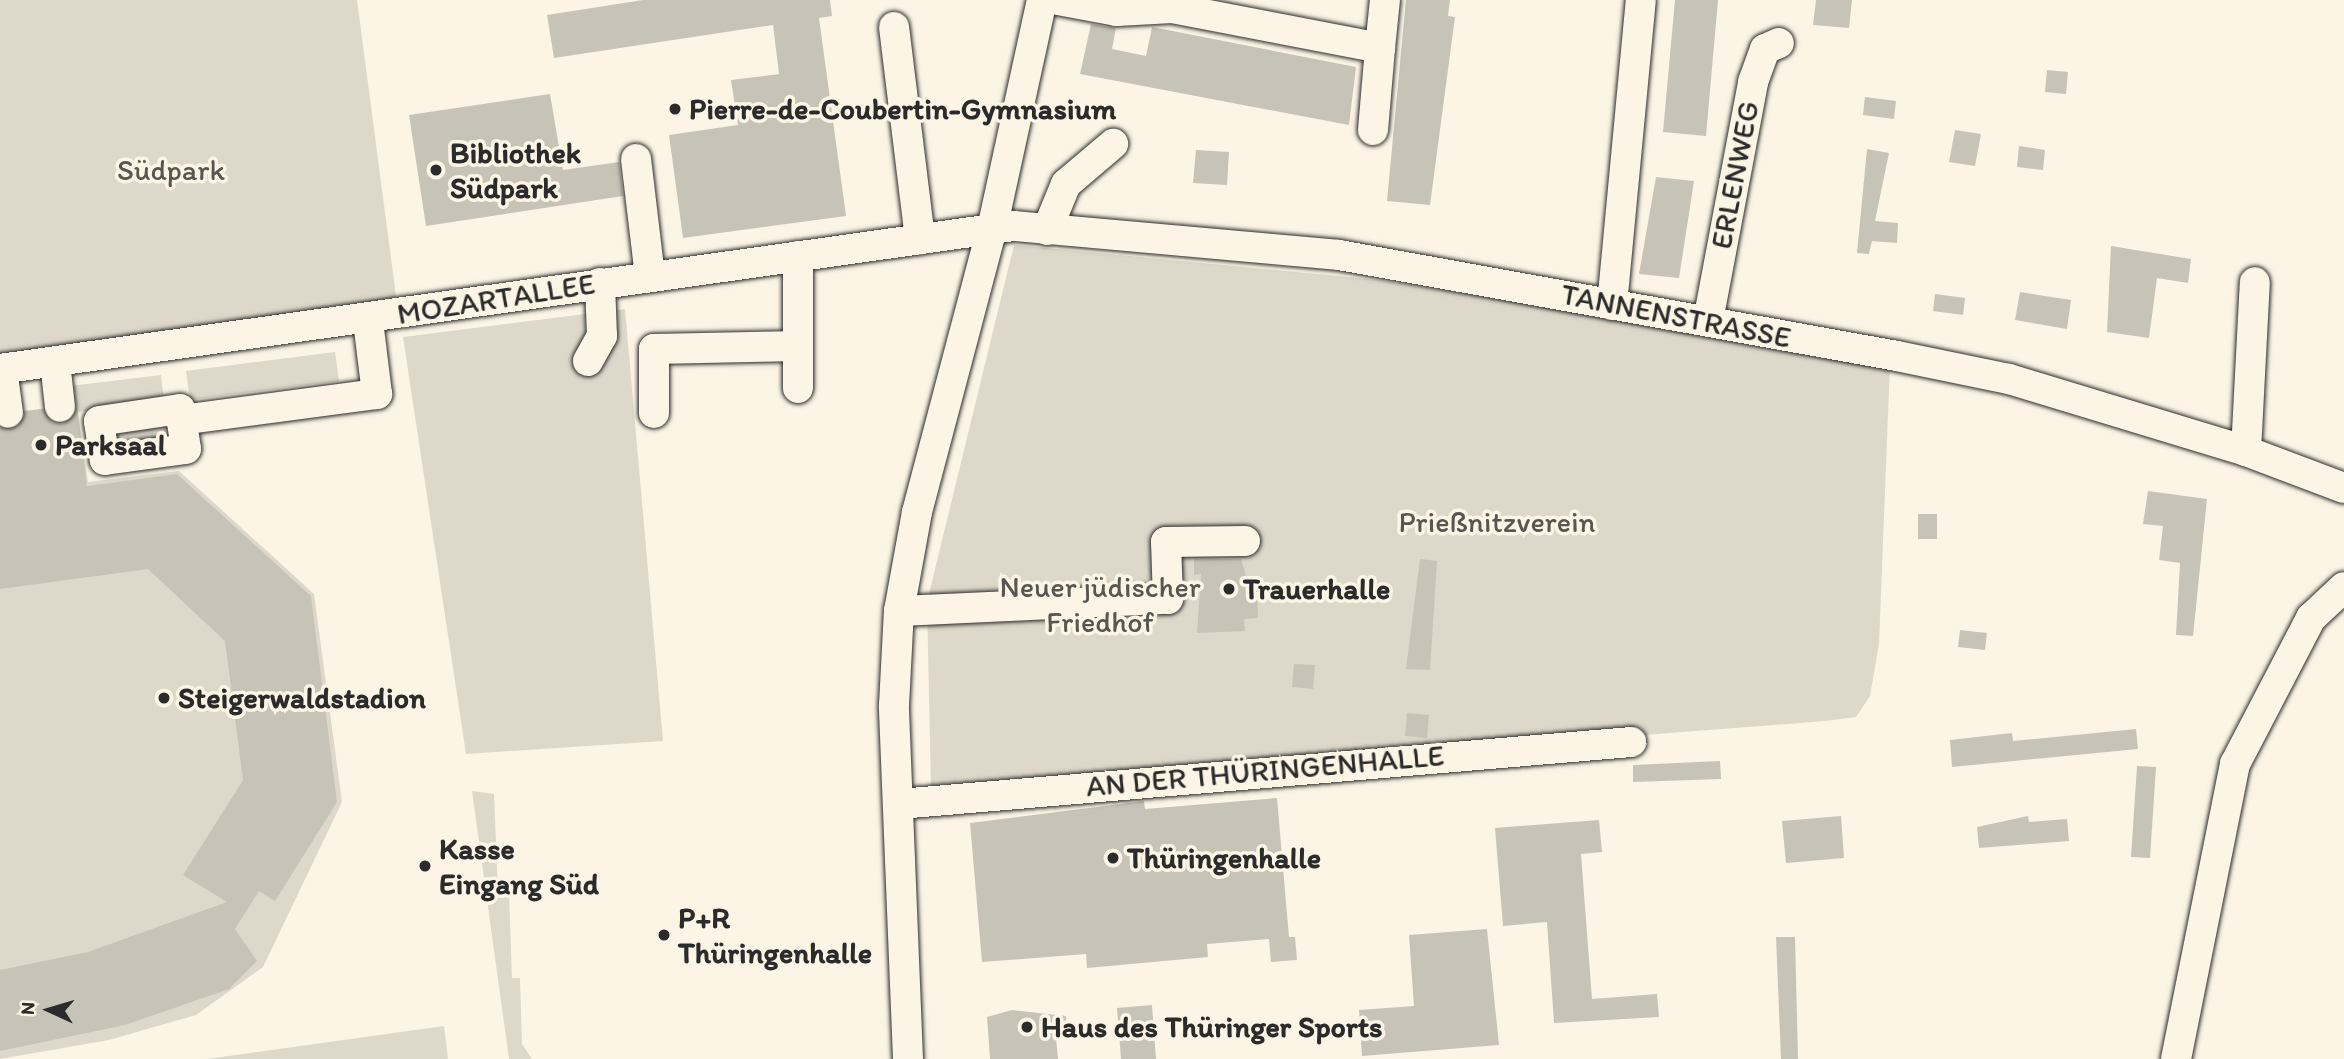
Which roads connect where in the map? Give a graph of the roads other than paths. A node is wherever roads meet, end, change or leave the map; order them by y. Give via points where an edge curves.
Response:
1 (1042, 0) edge
2 (1058, 0) edge
3 (1385, 0) edge
4 (1642, 0) edge
5 (1187, 5) edge
6 (894, 27) dead end
7 (1779, 43) dead end
8 (1380, 48) junction
9 (1373, 130) dead end
10 (1113, 144) dead end
11 (636, 159) dead end
12 (992, 229) junction
13 (1047, 229) junction
14 (920, 239) junction
15 (798, 256) junction
16 (650, 276) junction
17 (2255, 282) dead end
18 (600, 283) junction
19 (1612, 305) junction
20 (368, 321) junction
21 (1708, 321) junction
22 (798, 346) junction
23 (588, 360) dead end
24 (55, 362) junction
25 (1, 369) edge
26 (798, 388) dead end
27 (60, 407) dead end
28 (8, 413) dead end
29 (654, 413) dead end
30 (181, 420) dead end
31 (2246, 451) junction
32 (2344, 488) edge
33 (1245, 541) dead end
34 (2344, 587) edge
35 (899, 611) junction
36 (1631, 742) dead end
37 (899, 804) junction
38 (908, 1059) edge
39 (2176, 1059) edge

1 - 12 street
2 - 5 street via 1117,11
3 - 8 street
4 - 19 street
5 - 8 street
6 - 14 street
7 - 21 street, ERLENWEG via 1765,49 1753,82
8 - 9 street
10 - 13 street via 1066,184
11 - 16 street
12 - 13 street, TANNENSTRASSE
12 - 14 street, MOZARTALLEE
12 - 35 street via 916,512
13 - 19 street, TANNENSTRASSE via 1339,255
14 - 15 street, MOZARTALLEE
15 - 16 street, MOZARTALLEE
15 - 22 street
16 - 18 street, MOZARTALLEE
17 - 31 street
18 - 20 street, MOZARTALLEE
18 - 23 street via 602,336
19 - 21 street, TANNENSTRASSE
20 - 24 street, MOZARTALLEE
20 - 30 street via 377,394
21 - 31 street, TANNENSTRASSE via 2009,379
22 - 26 street
22 - 29 street via 654,349
24 - 25 street, MOZARTALLEE
24 - 27 street
25 - 28 street
31 - 32 street, TANNENSTRASSE
33 - 35 street via 1166,541 1168,599
34 - 39 street via 2311,618 2235,764
35 - 37 street via 894,705
36 - 37 street, AN DER THÜRINGENHALLE
37 - 38 street

